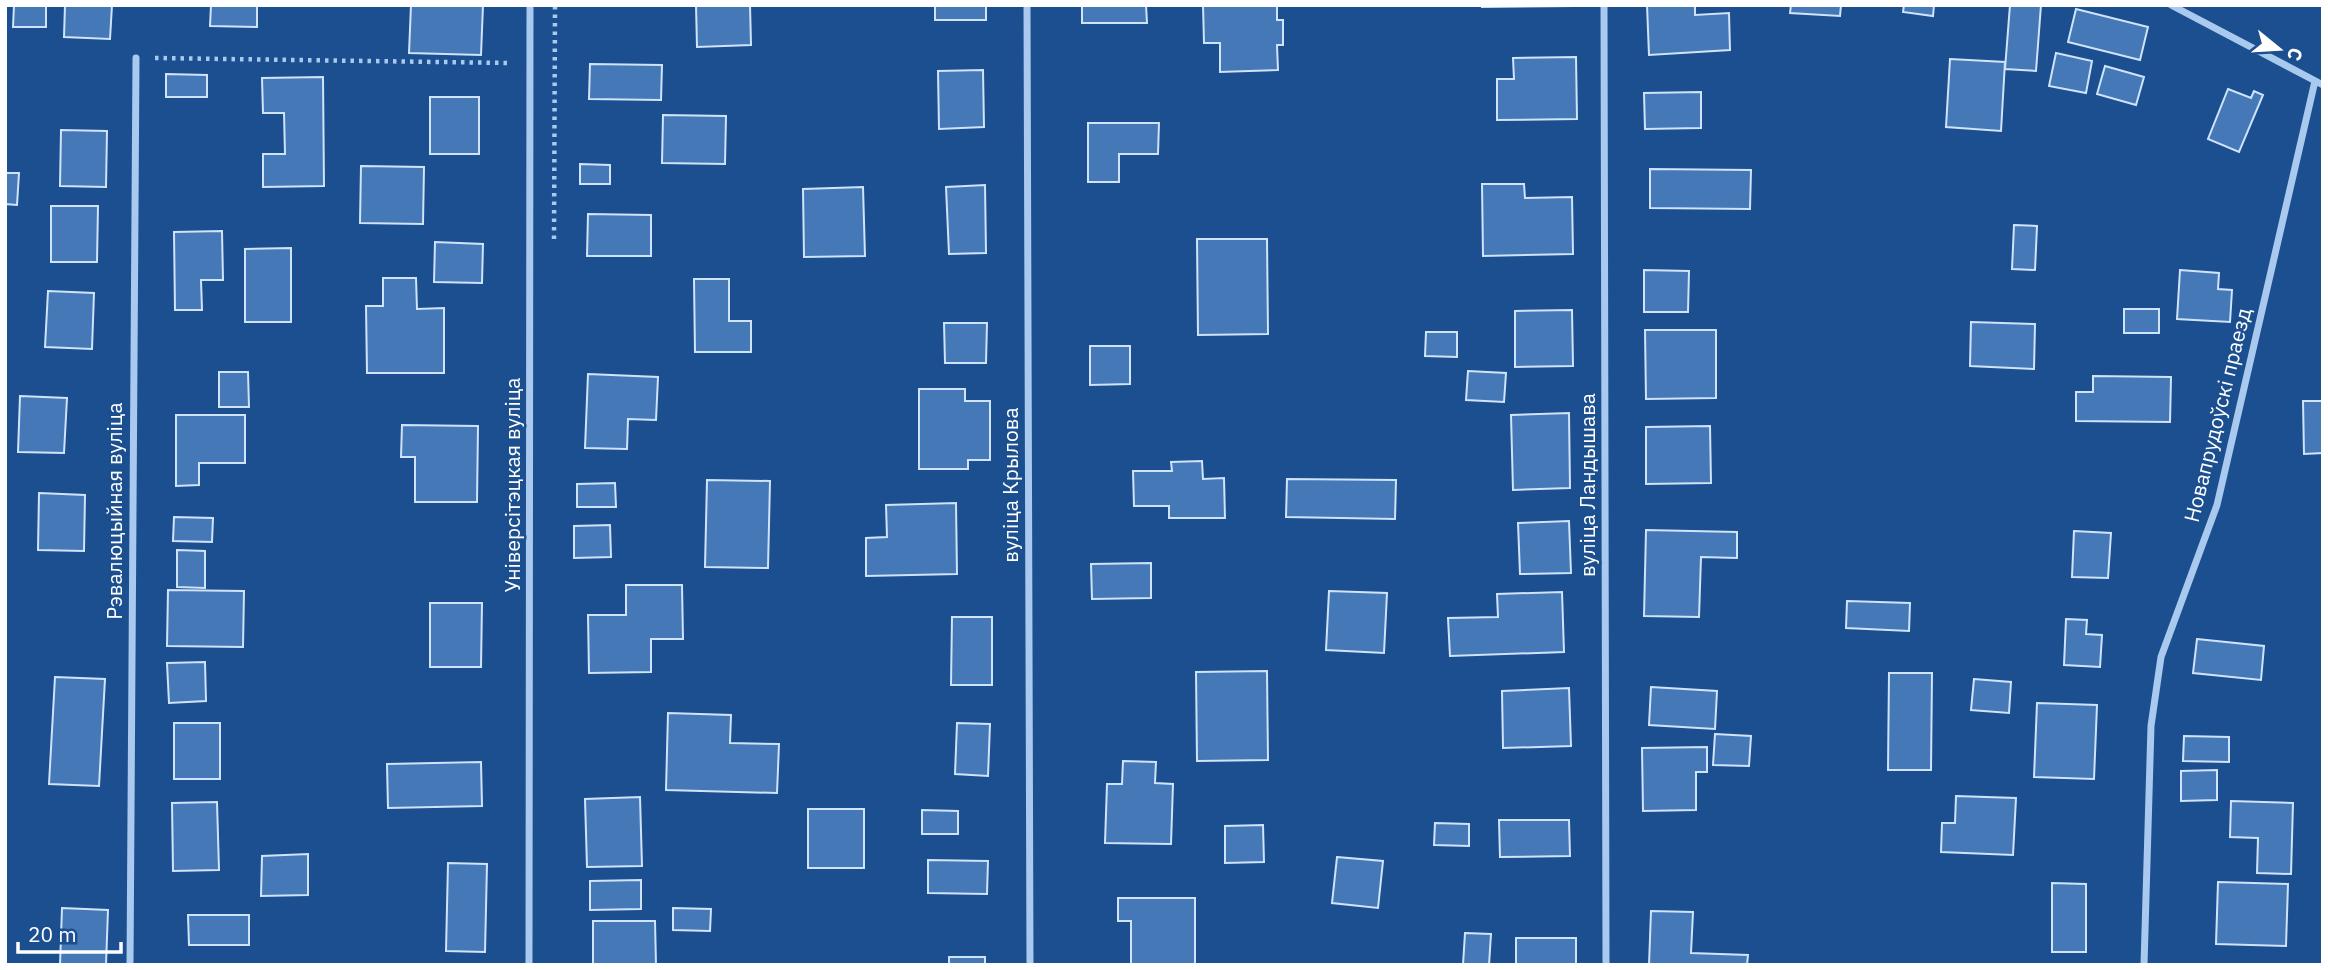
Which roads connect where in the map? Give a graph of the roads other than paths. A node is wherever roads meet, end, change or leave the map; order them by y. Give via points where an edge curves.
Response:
1 (530, 5) edge
2 (1027, 5) edge
3 (1604, 5) edge
4 (2171, 5) edge
5 (136, 58) road end
6 (2319, 83) edge
7 (130, 965) edge
8 (529, 965) edge
9 (1030, 965) edge
10 (1606, 965) edge
11 (2144, 965) edge

1 - 8 street, Універсітэцкая вуліца
2 - 9 street, вуліца Крылова
3 - 10 street, вуліца Ландышава
4 - 6 street
5 - 7 street, Рэвалюцыйная вуліца
6 - 11 street, Новапрудоўскі праезд via 2217,505 2161,657 2151,726

